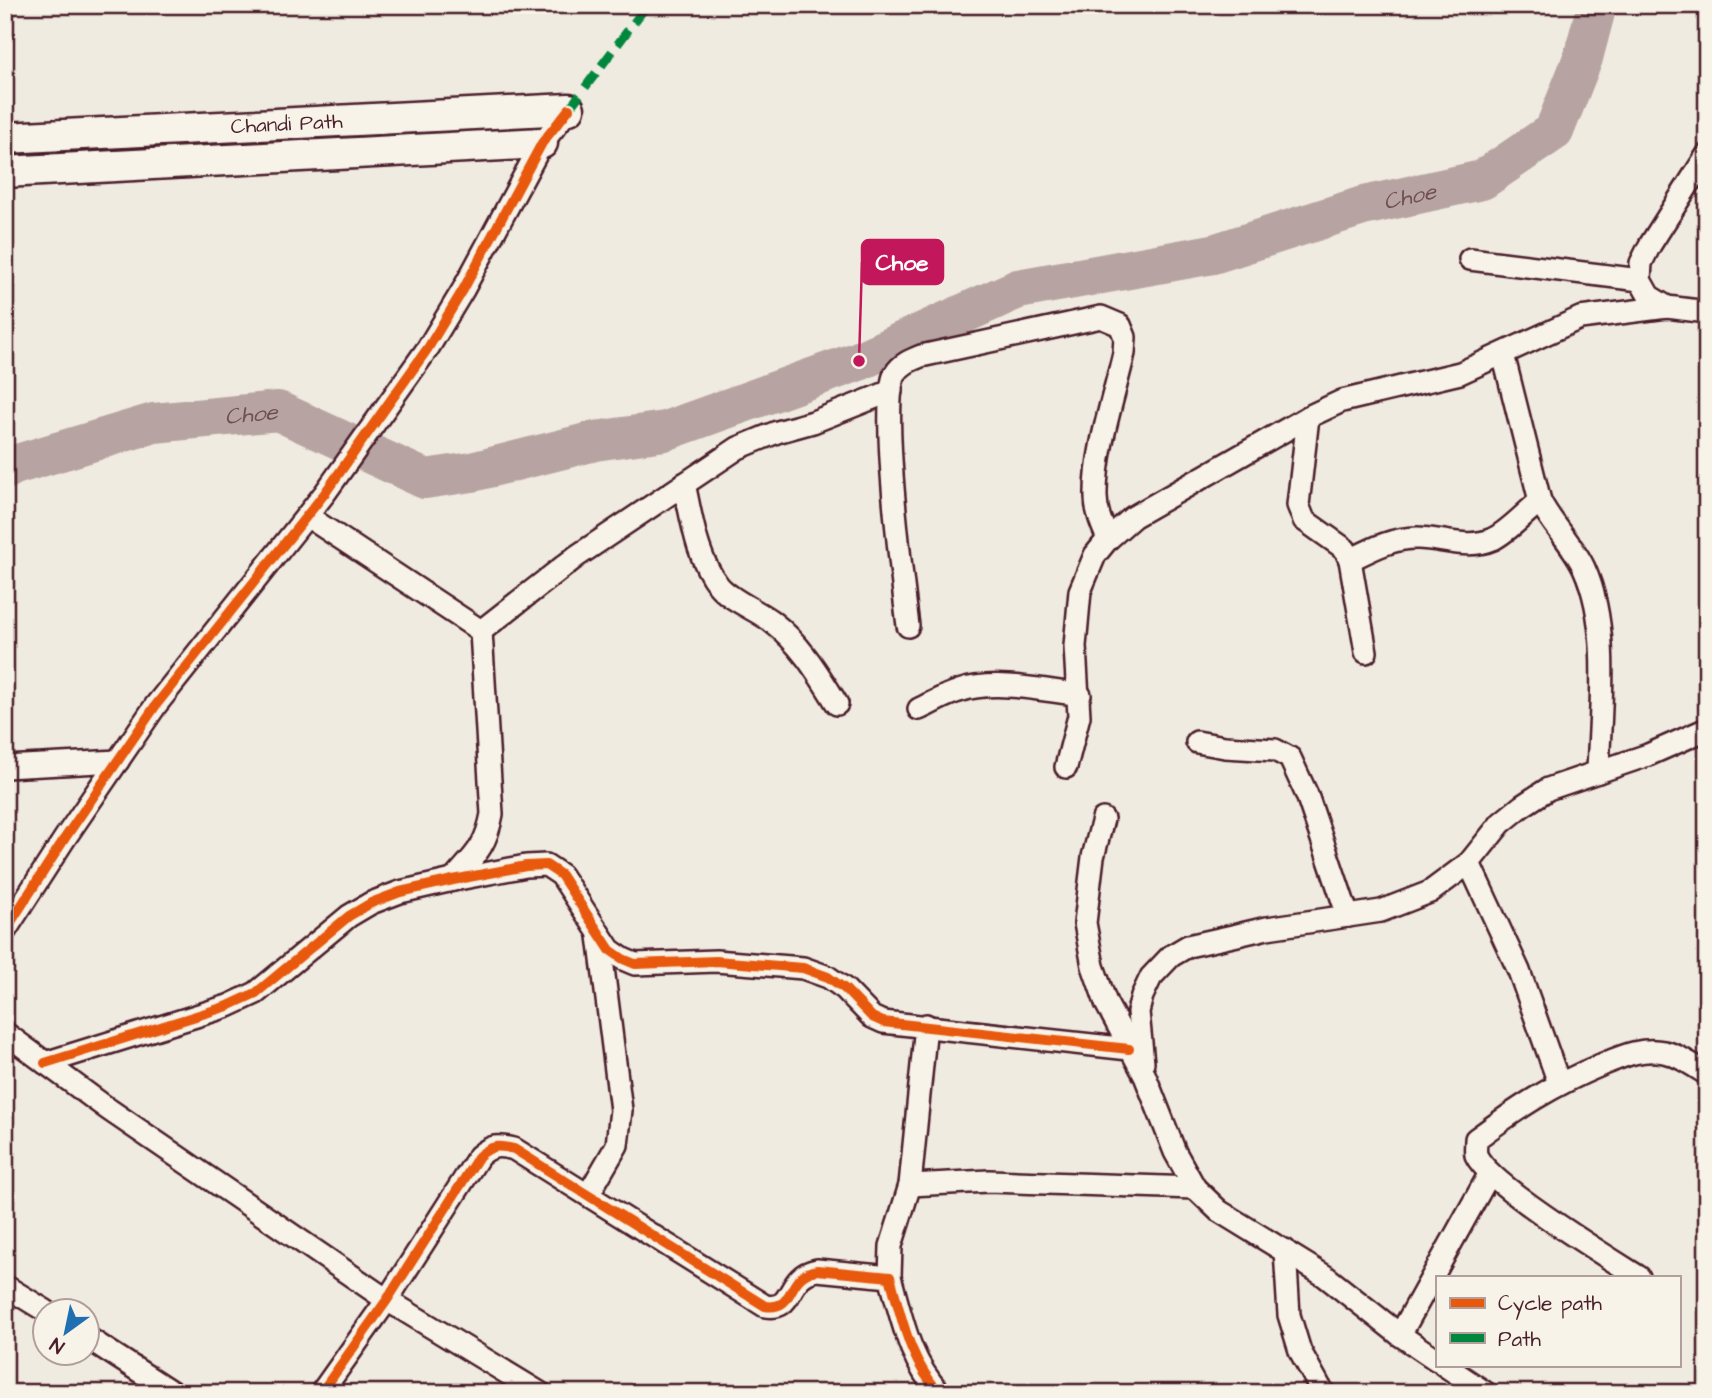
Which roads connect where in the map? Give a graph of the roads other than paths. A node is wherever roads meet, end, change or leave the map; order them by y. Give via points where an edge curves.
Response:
1 (569, 109) joint
2 (5, 138) edge
3 (542, 143) junction
4 (1707, 155) edge
5 (5, 172) edge
6 (1470, 259) dead end
7 (1640, 279) junction
8 (1667, 307) junction
9 (1707, 312) edge
10 (1503, 354) junction
11 (891, 391) junction
12 (1308, 417) junction
13 (684, 484) junction
14 (1540, 501) junction
15 (307, 516) junction
16 (1108, 539) junction
17 (1350, 560) junction
18 (908, 626) dead end
19 (481, 631) junction
20 (1366, 653) dead end
21 (1080, 695) junction
22 (837, 704) dead end
23 (919, 709) dead end
24 (1707, 729) edge
25 (1197, 742) dead end
26 (118, 761) junction
27 (5, 767) edge
28 (1066, 767) dead end
29 (1598, 772) junction
30 (1103, 819) dead end
31 (1469, 863) junction
32 (453, 880) junction
33 (1348, 916) junction
34 (5, 931) edge
35 (599, 936) junction
36 (926, 1025) junction
37 (5, 1033) edge
38 (1129, 1049) junction
39 (45, 1063) junction
40 (1707, 1074) edge
41 (1145, 1076) junction
42 (1559, 1083) junction
43 (1490, 1173) junction
44 (910, 1185) junction
45 (1195, 1188) junction
46 (588, 1195) junction
47 (1285, 1250) junction
48 (1637, 1276) edge
49 (890, 1277) junction
50 (5, 1286) edge
51 (387, 1300) junction
52 (32, 1302) edge
53 (1400, 1335) junction
54 (102, 1347) edge
55 (1436, 1359) edge
56 (1446, 1366) edge
57 (173, 1393) edge
58 (321, 1393) edge
59 (540, 1393) edge
60 (940, 1393) edge
61 (1325, 1393) edge
62 (1486, 1393) edge

1 - 2 main road, Chandi Path
1 - 3 street
3 - 5 main road, Chandi Path
3 - 15 street via 428,348
4 - 7 street via 1650,245 1641,262
6 - 7 street
7 - 8 street via 1649,296
8 - 9 street
8 - 10 street via 1580,318
10 - 12 street via 1448,377 1342,401
10 - 14 street
11 - 13 street via 738,448
11 - 16 street via 894,375 907,361 921,356 1101,317 1120,325 1124,352 1100,458 1096,498
11 - 18 street via 892,462
12 - 16 street via 1133,517
12 - 17 street via 1298,505 1304,520 1345,549
13 - 19 street via 577,556
13 - 22 street via 702,556 720,588 795,642
14 - 17 street via 1494,538 1476,544 1400,539
14 - 29 street via 1584,568 1593,595 1601,649
15 - 19 street
15 - 26 street via 156,705
16 - 21 street via 1080,591 1075,646
17 - 20 street
19 - 32 street via 492,814 488,835 478,852
21 - 23 street via 985,687 960,690
21 - 28 street via 1076,735
24 - 29 street
25 - 33 street via 1275,750 1290,758 1307,794
26 - 27 street
26 - 34 street
29 - 31 street via 1548,789 1522,806 1501,823
30 - 38 street via 1084,923 1106,1003
31 - 33 street via 1430,892 1381,911
31 - 42 street via 1518,971
32 - 35 street via 546,864 561,875
32 - 39 street via 371,903 256,993 228,1006
33 - 41 street via 1267,928 1188,946 1171,956 1151,977 1138,1012
35 - 36 street via 610,950 635,964 716,961 816,971 845,989 872,1017
35 - 46 street via 621,1111 617,1145
36 - 38 street
36 - 44 street
37 - 39 street
38 - 41 street
39 - 51 street
40 - 42 street via 1665,1052 1645,1050
41 - 45 street via 1175,1152
42 - 43 street via 1476,1139 1476,1154
43 - 48 street
43 - 53 street
44 - 45 street via 989,1181
44 - 49 street via 891,1246
45 - 47 street via 1219,1211
46 - 49 street via 765,1306 781,1305 806,1272
46 - 51 street via 514,1149 489,1147
47 - 53 street
47 - 61 street via 1289,1315 1300,1351
49 - 60 street via 913,1356
50 - 52 street
51 - 58 street
51 - 59 street
53 - 55 street
54 - 57 street
56 - 62 street

